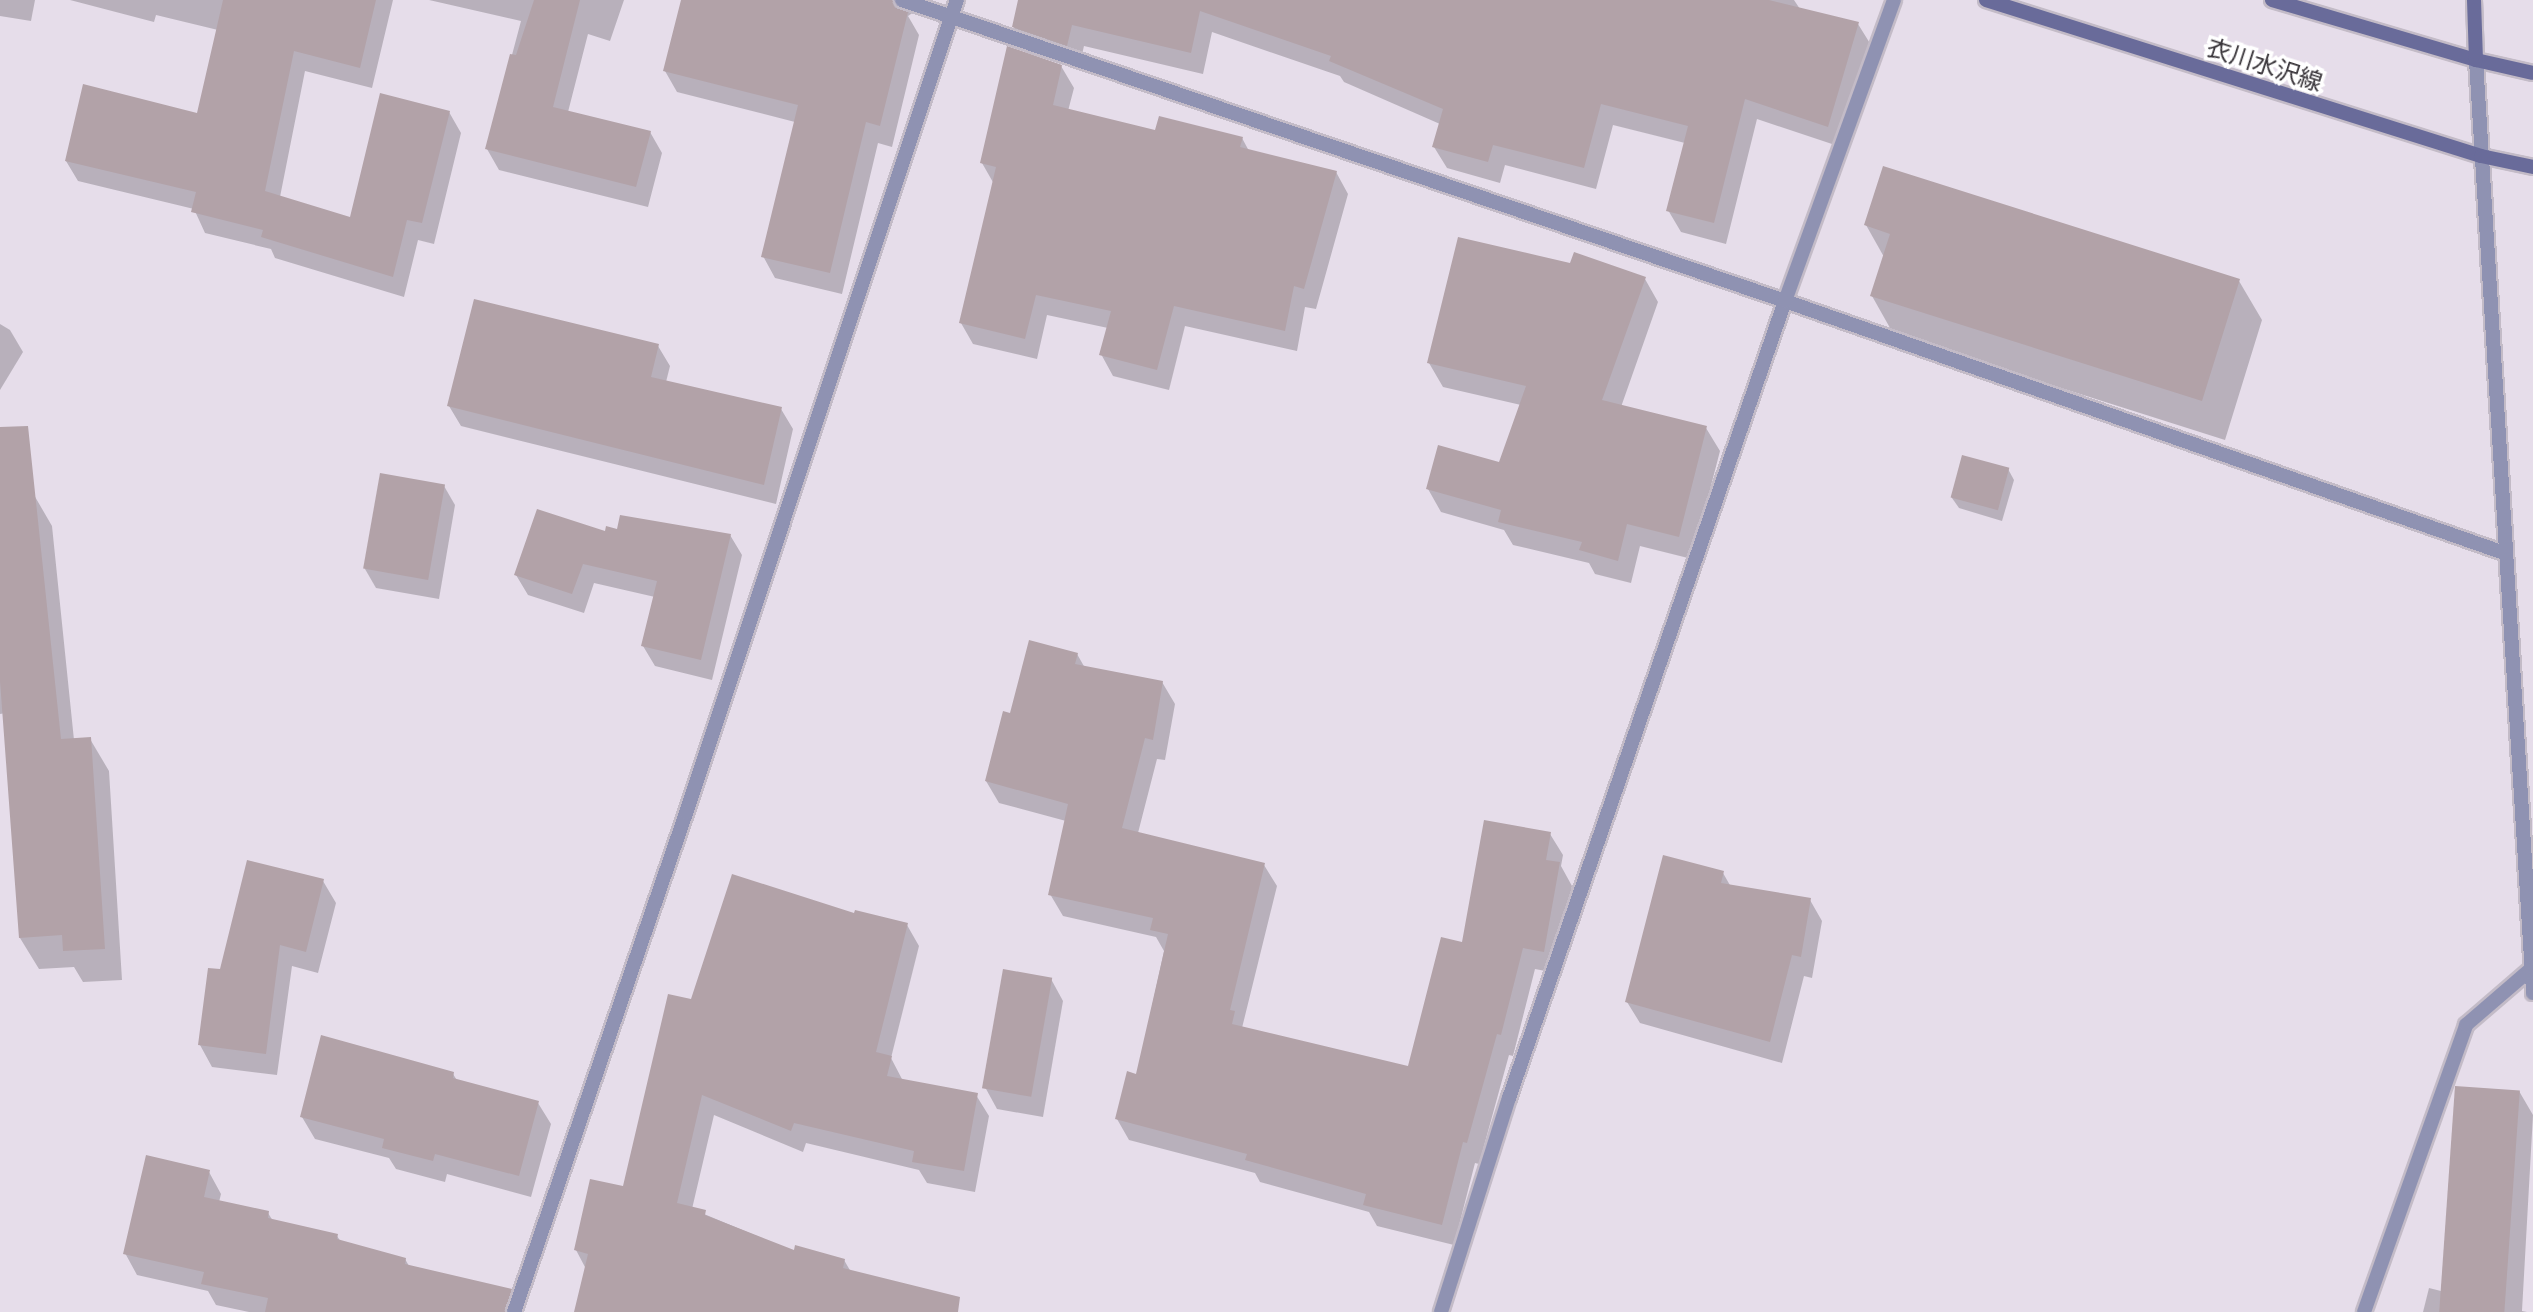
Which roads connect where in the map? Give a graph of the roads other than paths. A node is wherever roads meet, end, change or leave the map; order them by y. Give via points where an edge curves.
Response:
1 (902, 0) edge
2 (957, 0) edge
3 (1894, 0) edge
4 (1986, 0) edge
5 (2272, 0) edge
6 (2474, 0) edge
7 (951, 17) junction
8 (2476, 60) junction
9 (2533, 74) edge
10 (2480, 156) junction
11 (2533, 167) edge
12 (1785, 301) junction
13 (2504, 553) junction
14 (2532, 968) edge
15 (2533, 993) edge
16 (514, 1312) edge
17 (1441, 1312) edge
18 (2364, 1312) edge

1 - 7 street
2 - 7 street
3 - 12 street
4 - 10 main road, 衣川水沢線
5 - 8 main road
6 - 8 main road
7 - 12 street
7 - 16 street via 687,813
8 - 9 main road
8 - 10 street
10 - 11 main road, 衣川水沢線
10 - 13 street
12 - 13 street
12 - 17 street via 1514,1085
13 - 14 street
14 - 15 street
14 - 18 street via 2466,1025

